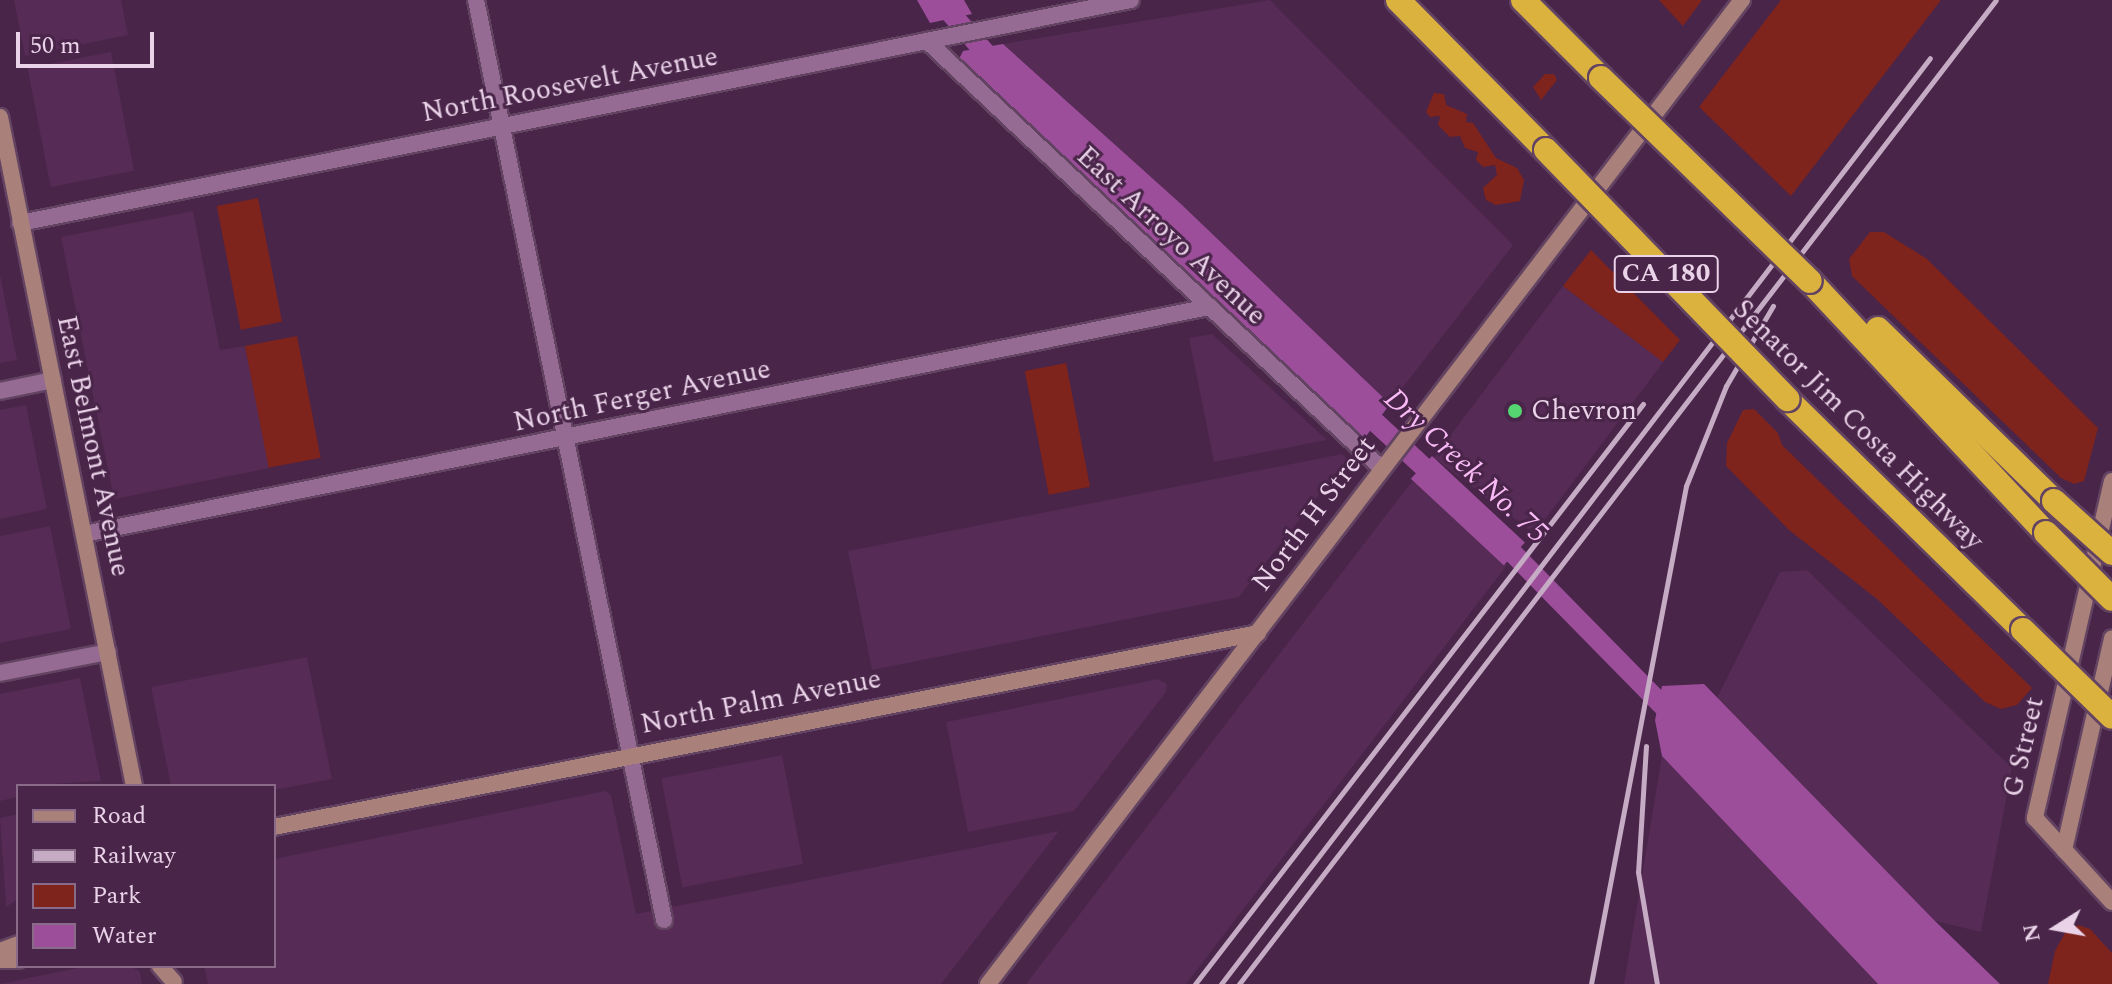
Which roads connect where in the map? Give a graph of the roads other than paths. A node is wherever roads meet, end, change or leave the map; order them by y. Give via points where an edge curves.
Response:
1 (476, 0) edge
2 (1131, 0) edge
3 (1398, 0) edge
4 (1523, 0) edge
5 (1742, 0) edge
6 (927, 41) junction
7 (0, 117) edge
8 (500, 126) junction
9 (20, 223) junction
10 (1209, 307) junction
11 (1848, 311) junction
12 (53, 380) junction
13 (0, 391) edge
14 (568, 438) junction
15 (1380, 467) junction
16 (2112, 481) edge
17 (84, 534) junction
18 (2112, 553) edge
19 (2112, 599) edge
20 (1258, 633) junction
21 (2112, 638) edge
22 (108, 652) junction
23 (0, 673) edge
24 (2112, 717) edge
25 (631, 754) junction
26 (134, 784) edge
27 (276, 827) edge
28 (2064, 850) junction
29 (2112, 902) edge
30 (664, 920) dead end
31 (988, 984) edge

1 - 8 street
2 - 6 street, North Roosevelt Avenue
3 - 24 highway, Senator Jim Costa Highway / CA 180, bridge via 1787,399
4 - 11 highway, bridge via 1810,281
5 - 15 main road, North H Street
6 - 8 street, North Roosevelt Avenue
6 - 10 street, East Arroyo Avenue
7 - 9 main road, East Belmont Avenue
8 - 9 street, North Roosevelt Avenue
8 - 14 street
9 - 12 main road, East Belmont Avenue
10 - 14 street, North Ferger Avenue
10 - 15 street, East Arroyo Avenue
11 - 18 highway, bridge
11 - 19 highway, bridge via 2046,533
12 - 13 street
12 - 17 main road, East Belmont Avenue
14 - 17 street, North Ferger Avenue
14 - 25 street
15 - 20 main road, North H Street
16 - 28 main road, G Street via 2035,818
17 - 22 main road, East Belmont Avenue
20 - 25 main road, North Palm Avenue
20 - 31 main road, North H Street
21 - 28 main road
22 - 23 street
22 - 26 main road, East Belmont Avenue
25 - 27 main road, North Palm Avenue
25 - 30 street
28 - 29 main road

